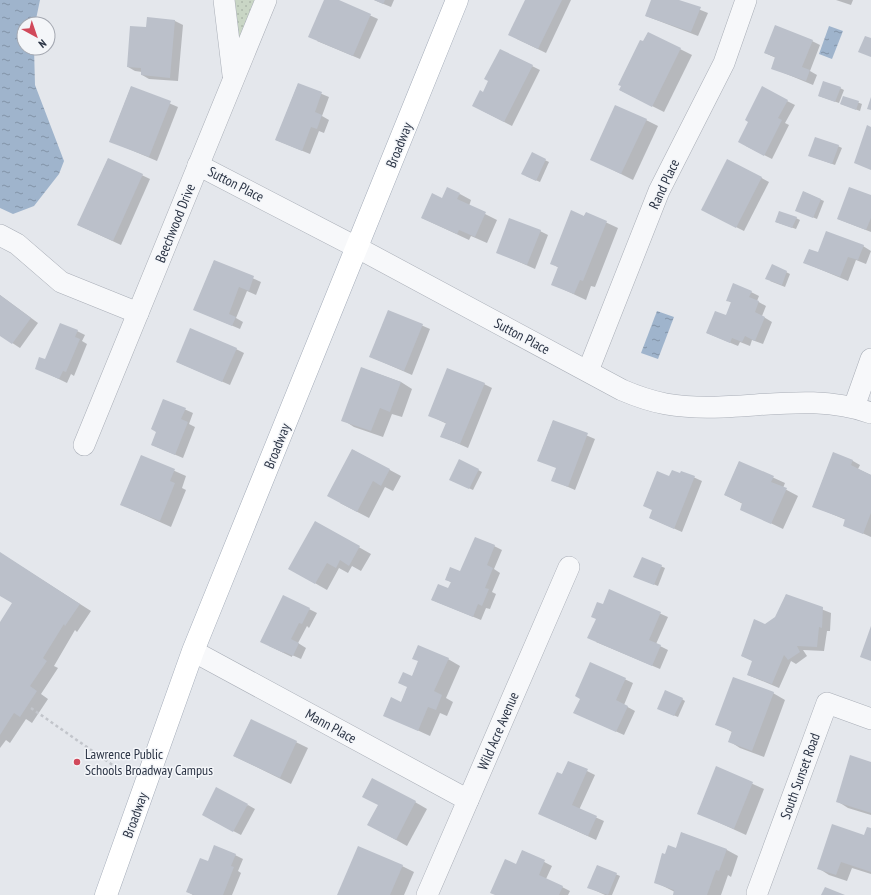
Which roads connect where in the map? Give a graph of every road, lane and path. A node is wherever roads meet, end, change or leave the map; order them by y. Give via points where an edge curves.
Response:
1 (224, 0) edge
2 (266, 0) edge
3 (457, 0) edge
4 (746, 0) edge
5 (234, 78) junction
6 (198, 165) junction
7 (0, 235) edge
8 (358, 248) junction
9 (138, 313) junction
10 (871, 359) edge
11 (588, 371) junction
12 (862, 410) edge
13 (84, 445) dead end
14 (568, 567) dead end
15 (193, 651) junction
16 (31, 708) dead end
17 (871, 719) edge
18 (124, 774) dead end
19 (468, 800) junction
20 (757, 893) dead end
21 (106, 895) edge
22 (427, 895) edge

1 - 5 street
2 - 5 street, Beechwood Drive
3 - 8 main road, Broadway
4 - 11 street, Rand Place via 724,63 659,191
5 - 6 street, Beechwood Drive
6 - 8 street, Sutton Place
6 - 9 street, Beechwood Drive
7 - 9 street via 18,244 61,282
8 - 11 street, Sutton Place
8 - 15 main road, Broadway
9 - 13 street, Beechwood Drive
10 - 12 street
11 - 12 street, Sutton Place via 622,390 666,404 731,406 779,402 829,403
14 - 19 street, Wild Acre Avenue
15 - 19 street, Mann Place
15 - 21 main road, Broadway
16 - 18 path
17 - 20 street, South Sunset Road via 826,703
19 - 22 street, Wild Acre Avenue

